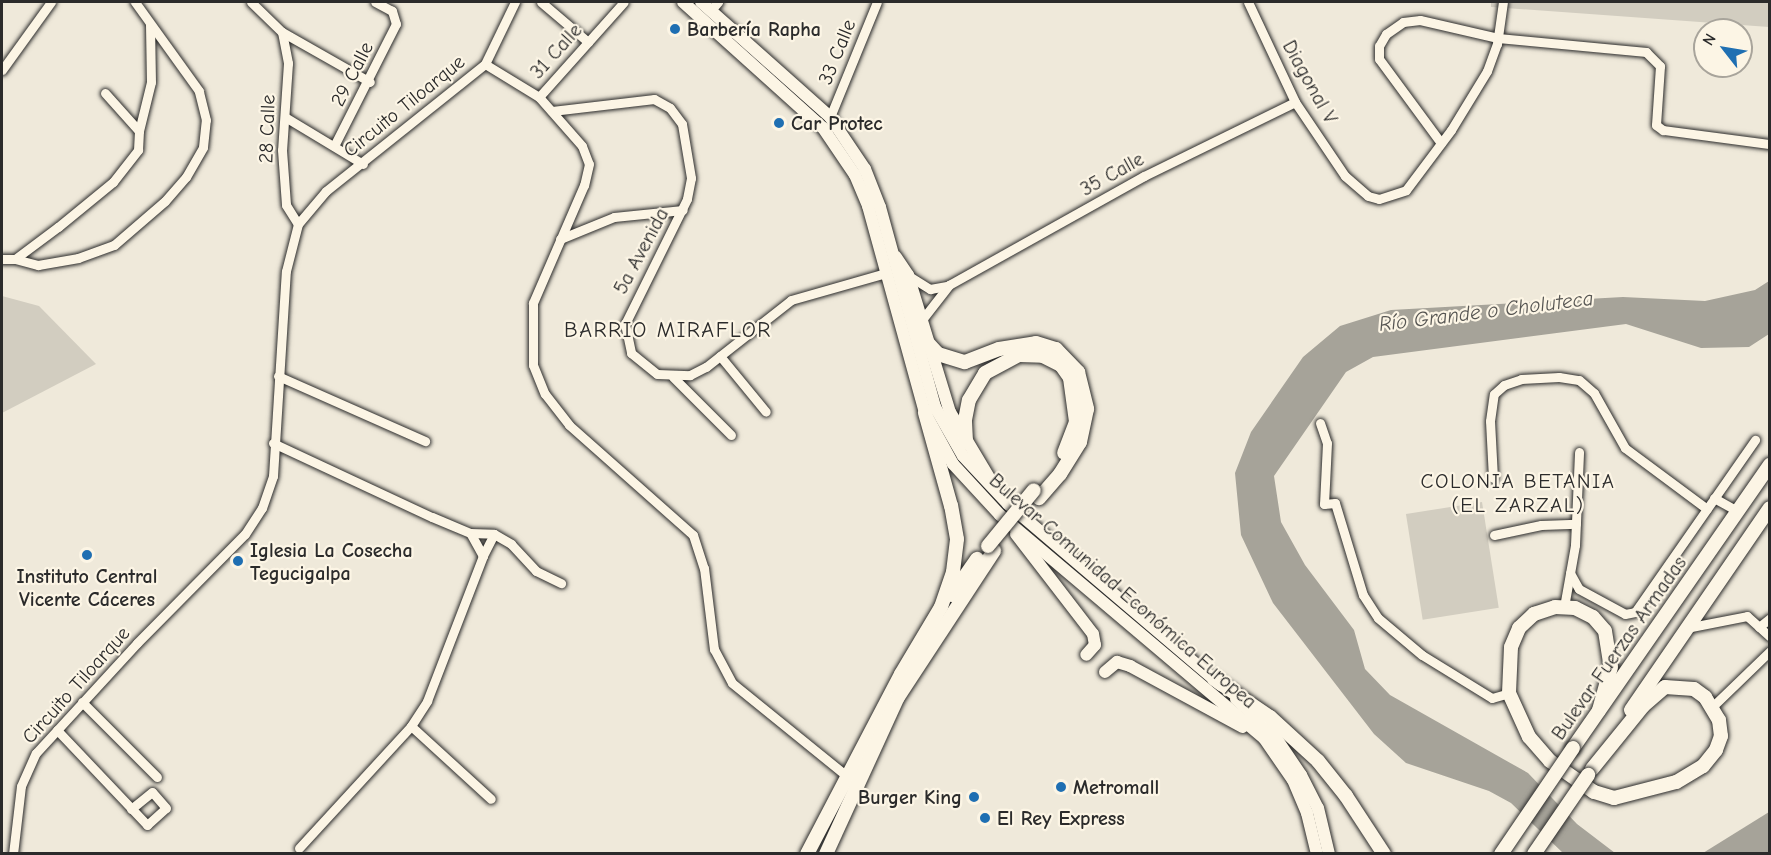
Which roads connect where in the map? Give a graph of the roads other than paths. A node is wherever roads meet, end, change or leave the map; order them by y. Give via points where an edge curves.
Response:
1 (51, 2) edge
2 (135, 2) edge
3 (251, 2) edge
4 (375, 2) edge
5 (515, 2) edge
6 (542, 2) edge
7 (624, 2) edge
8 (683, 2) edge
9 (1248, 2) edge
10 (1503, 2) edge
11 (873, 3) edge
12 (710, 4) edge
13 (150, 24) junction
14 (282, 32) junction
15 (1498, 38) junction
16 (588, 42) junction
17 (485, 64) junction
18 (2, 70) edge
19 (370, 82) junction
20 (105, 93) dead end
21 (539, 97) junction
22 (1295, 102) junction
23 (552, 111) junction
24 (285, 117) junction
25 (830, 117) junction
26 (139, 130) junction
27 (1442, 143) junction
28 (1770, 144) edge
29 (334, 146) junction
30 (363, 164) junction
31 (683, 210) junction
32 (298, 224) junction
33 (560, 239) junction
34 (892, 251) junction
35 (2, 259) edge
36 (15, 259) junction
37 (886, 273) junction
38 (908, 275) junction
39 (950, 285) junction
40 (921, 321) junction
41 (926, 341) junction
42 (720, 356) junction
43 (965, 362) junction
44 (278, 376) junction
45 (673, 377) junction
46 (976, 383) junction
47 (766, 412) dead end
48 (925, 413) junction
49 (1320, 423) dead end
50 (730, 435) dead end
51 (1755, 440) dead end
52 (425, 441) dead end
53 (966, 441) junction
54 (273, 443) junction
55 (1579, 452) dead end
56 (1770, 465) edge
57 (1493, 478) dead end
58 (1036, 494) junction
59 (1714, 498) junction
60 (1008, 504) junction
61 (1707, 508) junction
62 (1770, 508) edge
63 (1737, 511) junction
64 (1000, 514) junction
65 (1576, 524) junction
66 (470, 533) junction
67 (494, 534) junction
68 (1494, 535) dead end
69 (991, 548) junction
70 (483, 555) junction
71 (1570, 573) junction
72 (561, 583) dead end
73 (1564, 607) junction
74 (1770, 618) edge
75 (1759, 627) junction
76 (1686, 628) junction
77 (1770, 637) edge
78 (920, 644) junction
79 (1770, 651) edge
80 (1086, 655) dead end
81 (1105, 672) dead end
82 (1214, 679) junction
83 (1509, 693) junction
84 (82, 702) junction
85 (1713, 706) junction
86 (1599, 710) junction
87 (411, 726) junction
88 (57, 730) junction
89 (1264, 738) junction
90 (1590, 772) junction
91 (847, 776) junction
92 (157, 777) dead end
93 (491, 799) dead end
94 (131, 809) dead end
95 (299, 848) dead end
96 (14, 853) edge
97 (807, 854) edge
98 (826, 854) edge
99 (1317, 854) edge
100 (1329, 854) edge
101 (1384, 854) edge
102 (1501, 854) edge
103 (1534, 854) edge

1 - 18 street
2 - 13 street
3 - 14 street
4 - 19 street, 29 Calle via 396,17
5 - 17 street
6 - 16 street
7 - 16 street, 31 Calle
8 - 37 main road, Bulevar Comunidad Económica Europea via 823,128 841,150 867,206
9 - 22 street, Diagonal V
10 - 15 street, Diagonal V
11 - 25 street, 33 Calle
12 - 25 main road, Bulevar Comunidad Económica Europea
13 - 26 street via 151,82
13 - 36 street via 199,92 206,120 203,147 186,177 140,226 114,245 78,258 38,265
14 - 19 street
14 - 24 street, 28 Calle via 288,63
15 - 27 street, Diagonal V via 1487,71
15 - 27 street via 1420,20 1403,22 1386,34 1379,46 1379,59 1394,83
15 - 28 street via 1646,52 1660,66 1656,125 1663,130
16 - 21 street, 31 Calle
17 - 21 street, Circuito Tiloarque
17 - 30 street, Circuito Tiloarque
19 - 29 street, 29 Calle
20 - 26 street
21 - 23 street, Circuito Tiloarque
22 - 27 street, Diagonal V via 1345,176 1368,196 1392,198 1406,190
22 - 39 street, 35 Calle via 1144,176
23 - 31 street, 5a Avenida via 643,98 663,102 676,115 686,135 691,178
23 - 33 street, Circuito Tiloarque via 582,146 589,164
24 - 29 street
24 - 32 street, 28 Calle via 286,205
25 - 34 main road, Bulevar Comunidad Económica Europea via 865,170
26 - 36 street via 138,150 113,182
29 - 30 street
30 - 32 street, Circuito Tiloarque via 326,191
31 - 33 street via 620,215
31 - 45 street, 5a Avenida via 625,324 626,342 637,360 657,374
32 - 44 street, Circuito Tiloarque via 286,271
33 - 91 street, Circuito Tiloarque via 533,303 530,324 533,365 545,394 570,425 693,535 704,568 714,650 732,683
34 - 38 main road
34 - 60 main road, Bulevar Comunidad Económica Europea via 936,407 963,456
35 - 36 street
37 - 42 street via 798,296
37 - 48 main road, Bulevar Comunidad Económica Europea
38 - 39 street via 930,289
38 - 40 main road
39 - 40 street, 35 Calle
40 - 41 main road
41 - 43 highway via 938,354
41 - 53 main road via 943,395
42 - 45 street via 690,375
42 - 47 street
43 - 46 highway
43 - 58 highway via 999,349 1036,343 1056,349 1078,372 1086,409 1080,442 1060,474
44 - 52 street
44 - 54 street, Circuito Tiloarque
45 - 50 street
46 - 53 highway via 964,420
46 - 58 highway via 996,364 1019,355 1042,356 1061,366 1070,378 1076,422 1069,445
48 - 64 main road, Bulevar Comunidad Económica Europea via 953,464
48 - 78 highway via 957,540 953,572 941,607
49 - 83 street via 1327,443 1324,504 1335,503 1363,595 1378,618 1422,655 1492,698
51 - 59 street
53 - 60 main road
54 - 66 street
54 - 84 street, Circuito Tiloarque via 273,476 262,508 245,534
55 - 65 street
56 - 63 highway, Bulevar Fuerzas Armadas
57 - 61 street via 1490,421 1494,394 1504,385 1521,379 1559,377 1579,381 1594,393 1625,448
58 - 69 highway, bridge
59 - 61 street
59 - 63 street
60 - 82 main road, Bulevar Comunidad Económica Europea
61 - 71 street via 1635,612 1625,614 1579,589
62 - 76 highway
63 - 86 highway, Bulevar Fuerzas Armadas
64 - 80 main road via 1093,634 1095,645
64 - 89 main road, Bulevar Comunidad Económica Europea
65 - 68 street via 1541,525
65 - 71 street
66 - 67 street
66 - 70 street
67 - 70 street
67 - 72 street via 511,544 536,571
69 - 78 highway
69 - 98 highway via 898,698
70 - 87 street via 427,701
71 - 73 street
73 - 83 highway via 1534,614 1519,628 1507,668
73 - 86 highway via 1593,617 1605,631 1611,667
74 - 75 street
75 - 76 street via 1747,616
75 - 77 street
76 - 90 highway
78 - 91 highway
79 - 85 street
81 - 89 main road via 1117,662 1130,666
82 - 100 main road, Bulevar Comunidad Económica Europea via 1272,732 1290,758 1318,808
82 - 101 highway via 1270,717 1310,754 1346,796
83 - 85 highway via 1529,737 1550,761 1594,792 1614,798 1676,782 1703,766 1721,736
84 - 88 street, Circuito Tiloarque
84 - 92 street
85 - 90 highway via 1694,689 1665,687 1643,706
86 - 102 highway, Bulevar Fuerzas Armadas, bridge
87 - 93 street
87 - 95 street
88 - 94 street
88 - 96 street, Circuito Tiloarque via 36,753 21,786
89 - 99 main road, Bulevar Comunidad Económica Europea via 1293,780 1308,813
90 - 103 highway, bridge
91 - 97 highway

